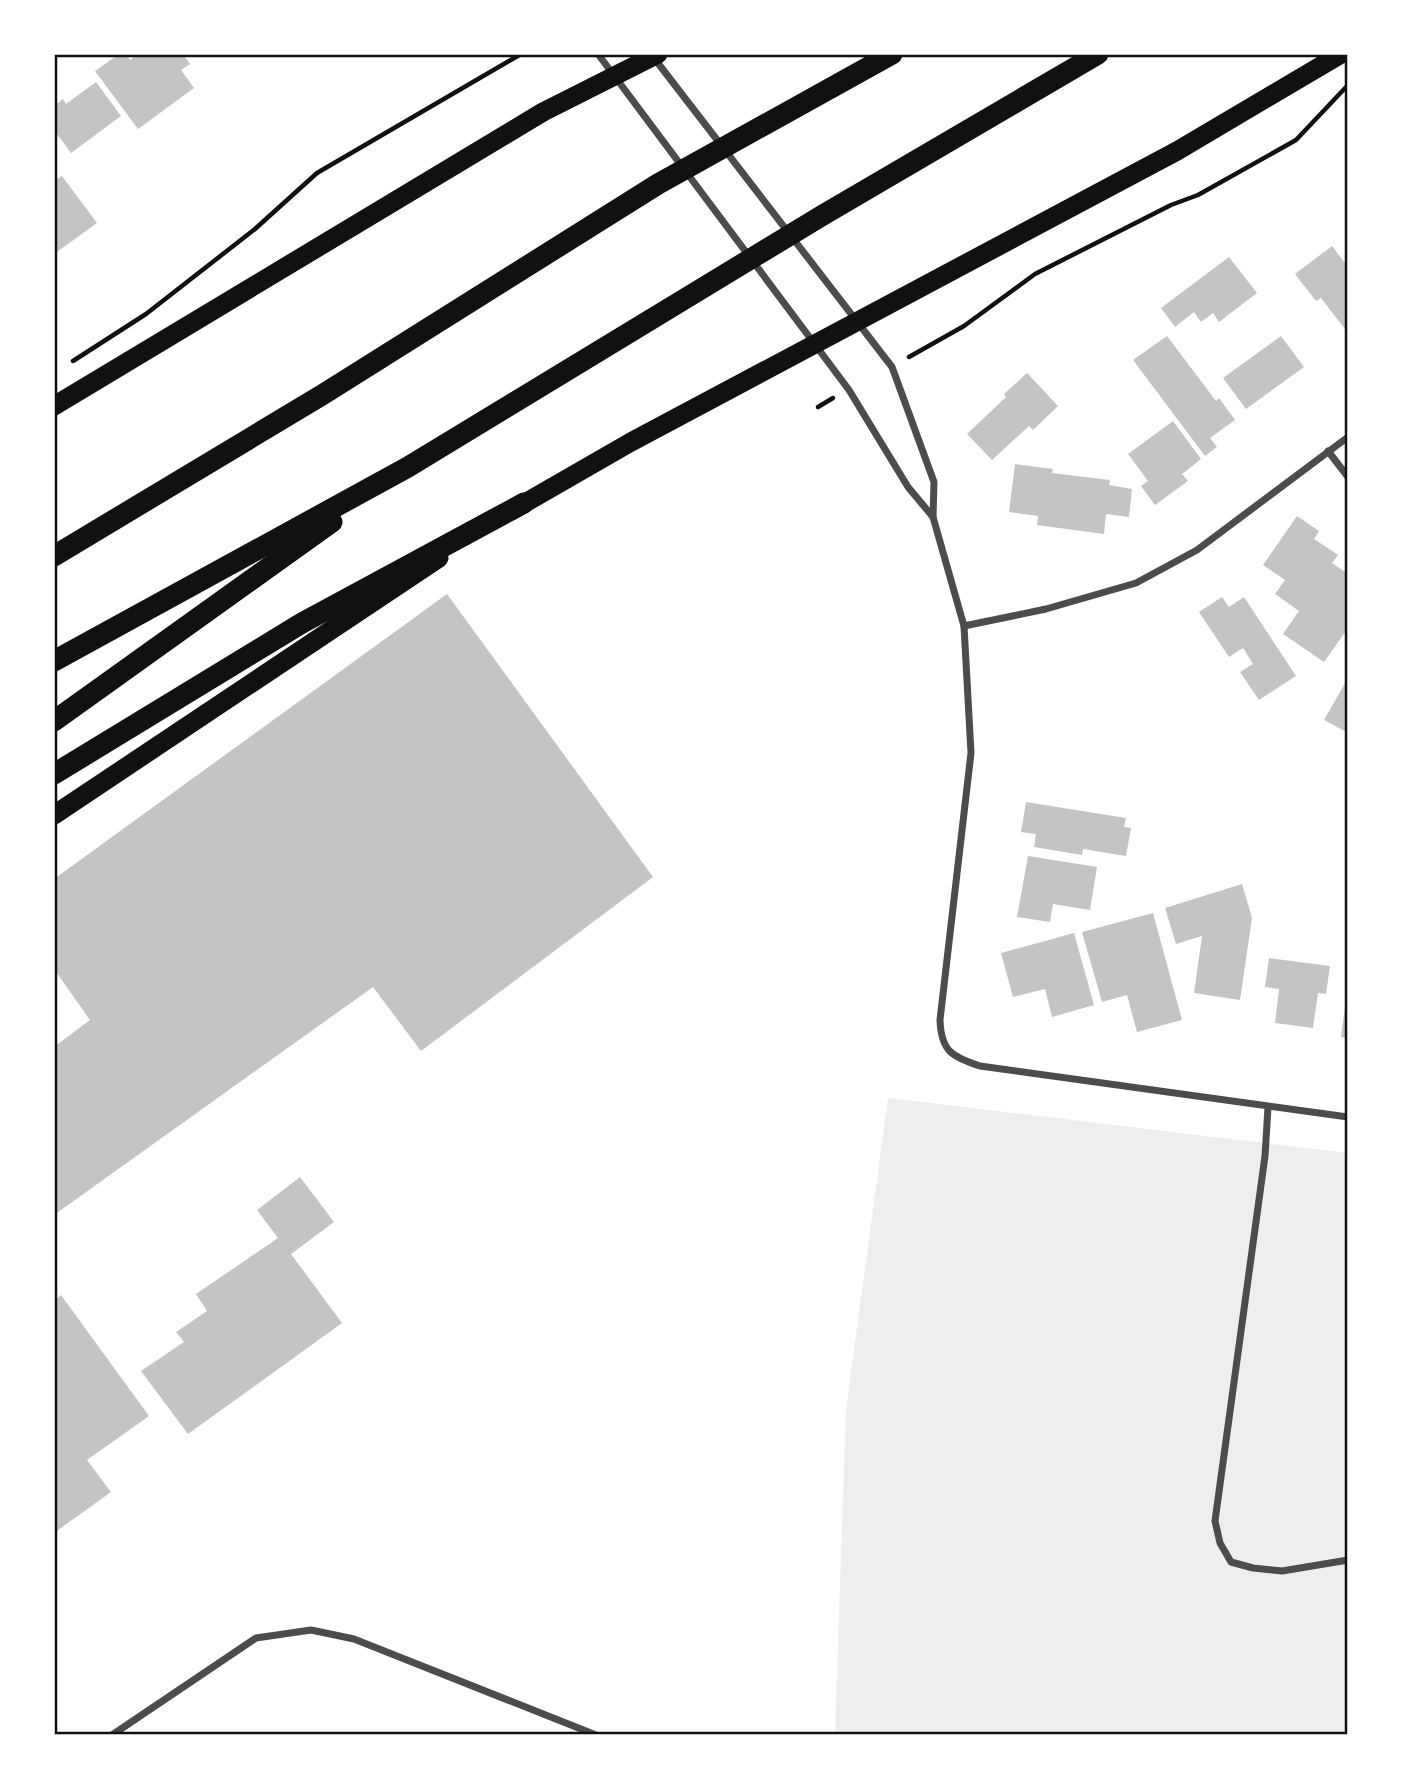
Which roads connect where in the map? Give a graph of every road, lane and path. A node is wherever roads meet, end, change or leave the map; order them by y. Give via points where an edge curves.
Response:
1 (521, 54) edge
2 (598, 54) edge
3 (892, 54) edge
4 (1098, 54) edge
5 (1341, 54) edge
6 (654, 55) edge
7 (614, 76) junction
8 (1348, 85) edge
9 (857, 322) junction
10 (815, 345) junction
11 (916, 354) dead end
12 (64, 366) dead end
13 (322, 395) junction
14 (54, 406) edge
15 (1348, 437) edge
16 (1328, 451) junction
17 (408, 467) junction
18 (1348, 477) edge
19 (524, 503) junction
20 (933, 517) junction
21 (54, 542) edge
22 (54, 556) edge
23 (964, 625) junction
24 (54, 661) edge
25 (54, 721) edge
26 (54, 774) edge
27 (54, 815) edge
28 (1268, 1107) junction
29 (1348, 1117) edge
30 (1348, 1560) edge
31 (112, 1735) edge
32 (596, 1735) edge

1 - 12 path via 317,173 255,229 146,314
2 - 7 street
3 - 13 highway via 658,184
4 - 17 highway
5 - 9 highway via 1177,151
6 - 7 highway
6 - 9 street
7 - 10 street
7 - 14 highway via 544,112
8 - 11 path via 1296,140 1198,195 1035,274 964,326
9 - 10 highway
9 - 20 street via 892,367 934,482
10 - 19 highway
10 - 20 street via 849,390 908,487
13 - 21 highway
13 - 22 highway
15 - 16 street
16 - 18 street
16 - 23 street via 1197,550 1136,583 1046,609
17 - 24 highway
17 - 25 highway
19 - 26 highway via 302,623
19 - 27 highway
20 - 23 street
23 - 28 street via 971,753 940,1020 948,1051 979,1066
28 - 29 street
28 - 30 street via 1215,1521 1231,1562 1282,1571
31 - 32 street via 256,1638 311,1630 354,1639

